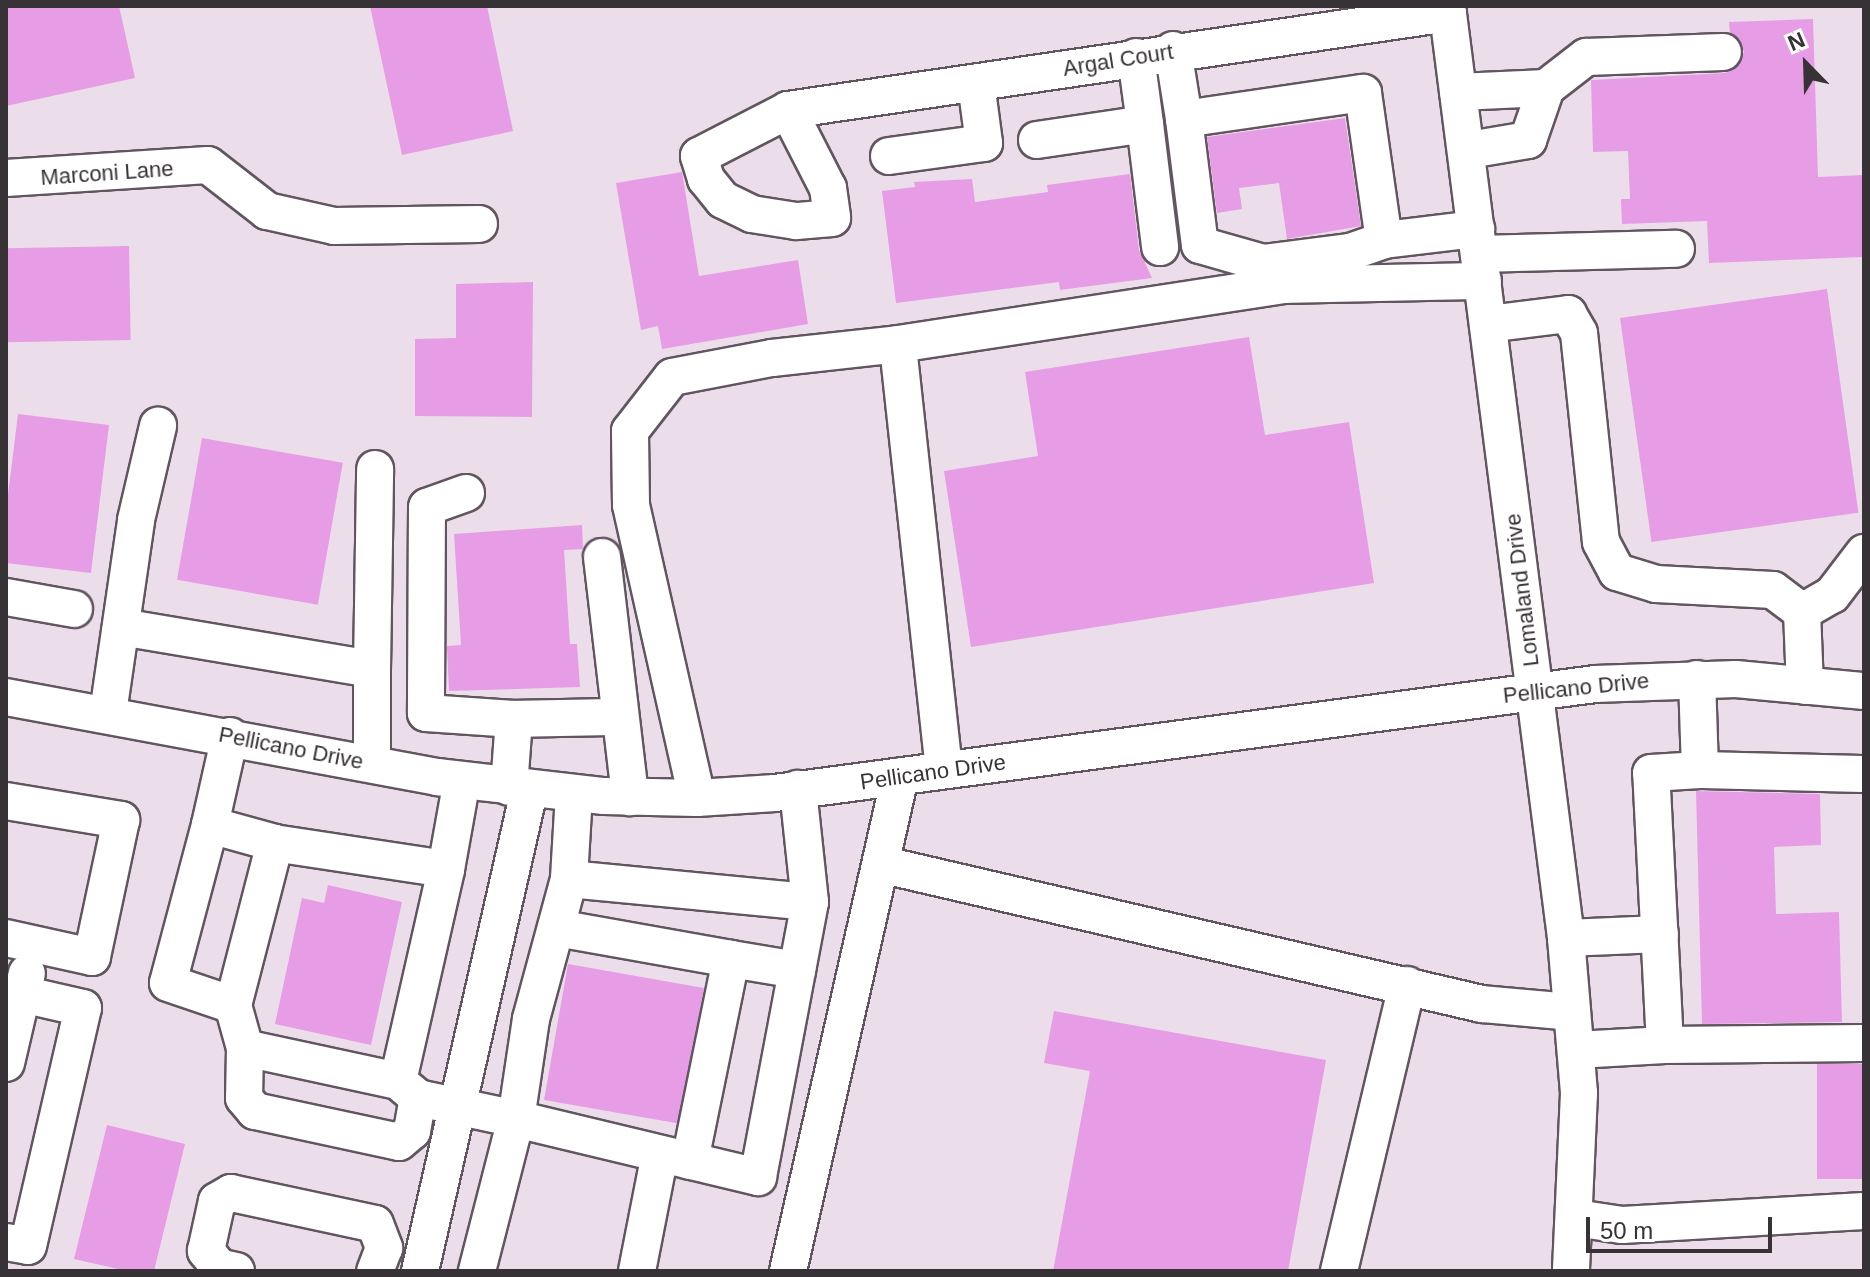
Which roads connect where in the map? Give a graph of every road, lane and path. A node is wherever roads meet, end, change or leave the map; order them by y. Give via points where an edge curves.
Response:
1 (1447, 10) edge
2 (1173, 50) junction
3 (1723, 52) dead end
4 (1136, 57) junction
5 (976, 83) junction
6 (1546, 88) junction
7 (1458, 92) junction
8 (788, 110) dead end
9 (1184, 119) junction
10 (1145, 124) junction
11 (1037, 140) dead end
12 (1469, 150) junction
13 (889, 156) dead end
14 (6, 178) edge
15 (479, 224) dead end
16 (1384, 240) junction
17 (1160, 247) dead end
18 (1676, 249) dead end
19 (1480, 255) junction
20 (1488, 324) junction
21 (898, 344) junction
22 (158, 426) dead end
23 (375, 469) dead end
24 (466, 493) dead end
25 (1864, 553) edge
26 (602, 557) dead end
27 (6, 597) edge
28 (74, 609) dead end
29 (1802, 612) junction
30 (121, 627) junction
31 (372, 669) junction
32 (1697, 679) junction
33 (1805, 686) junction
34 (1535, 691) junction
35 (1864, 691) edge
36 (6, 697) edge
37 (108, 713) junction
38 (620, 717) junction
39 (514, 719) junction
40 (230, 736) junction
41 (372, 764) junction
42 (944, 770) junction
43 (1700, 770) junction
44 (1864, 774) edge
45 (900, 777) junction
46 (462, 780) junction
47 (519, 788) junction
48 (798, 789) junction
49 (574, 794) junction
50 (630, 797) junction
51 (697, 798) junction
52 (6, 801) edge
53 (210, 825) junction
54 (275, 843) junction
55 (884, 865) junction
56 (446, 869) junction
57 (569, 879) junction
58 (810, 902) junction
59 (557, 928) junction
60 (1660, 934) junction
61 (1566, 938) junction
62 (20, 941) edge
63 (731, 959) junction
64 (797, 970) junction
65 (1407, 985) junction
66 (22, 994) junction
67 (233, 1005) junction
68 (1572, 1012) junction
69 (1864, 1043) edge
70 (1665, 1045) junction
71 (245, 1048) junction
72 (1576, 1050) junction
73 (6, 1063) edge
74 (408, 1089) junction
75 (459, 1106) junction
76 (516, 1119) junction
77 (675, 1157) junction
78 (1864, 1211) edge
79 (1576, 1218) junction
80 (6, 1242) edge
81 (380, 1259) edge
82 (421, 1264) edge
83 (236, 1271) edge
84 (477, 1271) edge
85 (637, 1271) edge
86 (788, 1271) edge
87 (1339, 1271) edge
88 (1571, 1271) edge

1 - 2 street, Argal Court
1 - 7 street, Lomaland Drive
2 - 4 street, Argal Court
2 - 9 street
3 - 6 street via 1586,57
4 - 5 street, Argal Court
4 - 10 street
5 - 8 street, Argal Court
5 - 13 street via 984,143
6 - 7 street
6 - 12 street via 1528,140
7 - 12 street, Lomaland Drive
9 - 16 street via 1200,245 1263,263 1350,252
9 - 16 street via 1363,93
10 - 11 street
10 - 17 street
12 - 19 street, Lomaland Drive
14 - 15 street, Marconi Lane via 208,165 267,211 334,226
16 - 19 street
18 - 19 street
19 - 20 street, Lomaland Drive
19 - 21 street
20 - 29 street via 1568,314 1579,333 1601,542 1617,572 1656,584 1773,590
20 - 34 street, Lomaland Drive
21 - 42 street
21 - 51 street via 772,358 672,377 630,431 631,505
22 - 30 street via 136,520
23 - 31 street
24 - 39 street via 427,507 426,713
25 - 29 street via 1832,595
26 - 38 street
27 - 28 street
29 - 33 street
30 - 31 street
30 - 37 street
31 - 41 street
32 - 33 street, Pellicano Drive
32 - 34 street, Pellicano Drive
32 - 43 street
33 - 35 street, Pellicano Drive
34 - 42 street, Pellicano Drive
34 - 61 street, Lomaland Drive
36 - 37 street, Pellicano Drive
37 - 40 street, Pellicano Drive
38 - 39 street
38 - 50 street
39 - 47 street
40 - 41 street, Pellicano Drive
40 - 53 street
41 - 46 street, Pellicano Drive
42 - 45 street, Pellicano Drive
43 - 44 street
43 - 60 street via 1651,773
45 - 48 street, Pellicano Drive
45 - 55 street
46 - 47 street, Pellicano Drive
46 - 56 street
47 - 49 street, Pellicano Drive
47 - 75 street
48 - 51 street, Pellicano Drive
48 - 58 street
49 - 50 street, Pellicano Drive
49 - 57 street
50 - 51 street, Pellicano Drive
52 - 62 street via 121,820 92,957
53 - 54 street
53 - 67 street via 168,983
54 - 56 street
54 - 67 street
55 - 65 street
55 - 86 street
56 - 74 street
57 - 58 street
57 - 59 street
58 - 64 street
59 - 63 street
59 - 76 street via 531,1019
60 - 61 street
60 - 70 street
61 - 68 street, Lomaland Drive
62 - 66 street
63 - 64 street
63 - 77 street
64 - 77 street via 758,1177
65 - 68 street via 1482,1004
65 - 87 street
66 - 73 street
66 - 80 street via 83,1008 28,1246
67 - 71 street
68 - 72 street, Lomaland Drive
69 - 70 street
70 - 72 street
71 - 74 street
71 - 74 street via 244,1098 255,1111 399,1142 412,1131
72 - 79 street, Lomaland Drive
74 - 75 street
75 - 76 street
75 - 82 street
76 - 77 street
76 - 84 street
77 - 85 street
78 - 79 street via 1622,1225
79 - 88 street, Lomaland Drive
81 - 82 street
81 - 83 street via 375,1224 231,1193 217,1201 206,1251 219,1267

